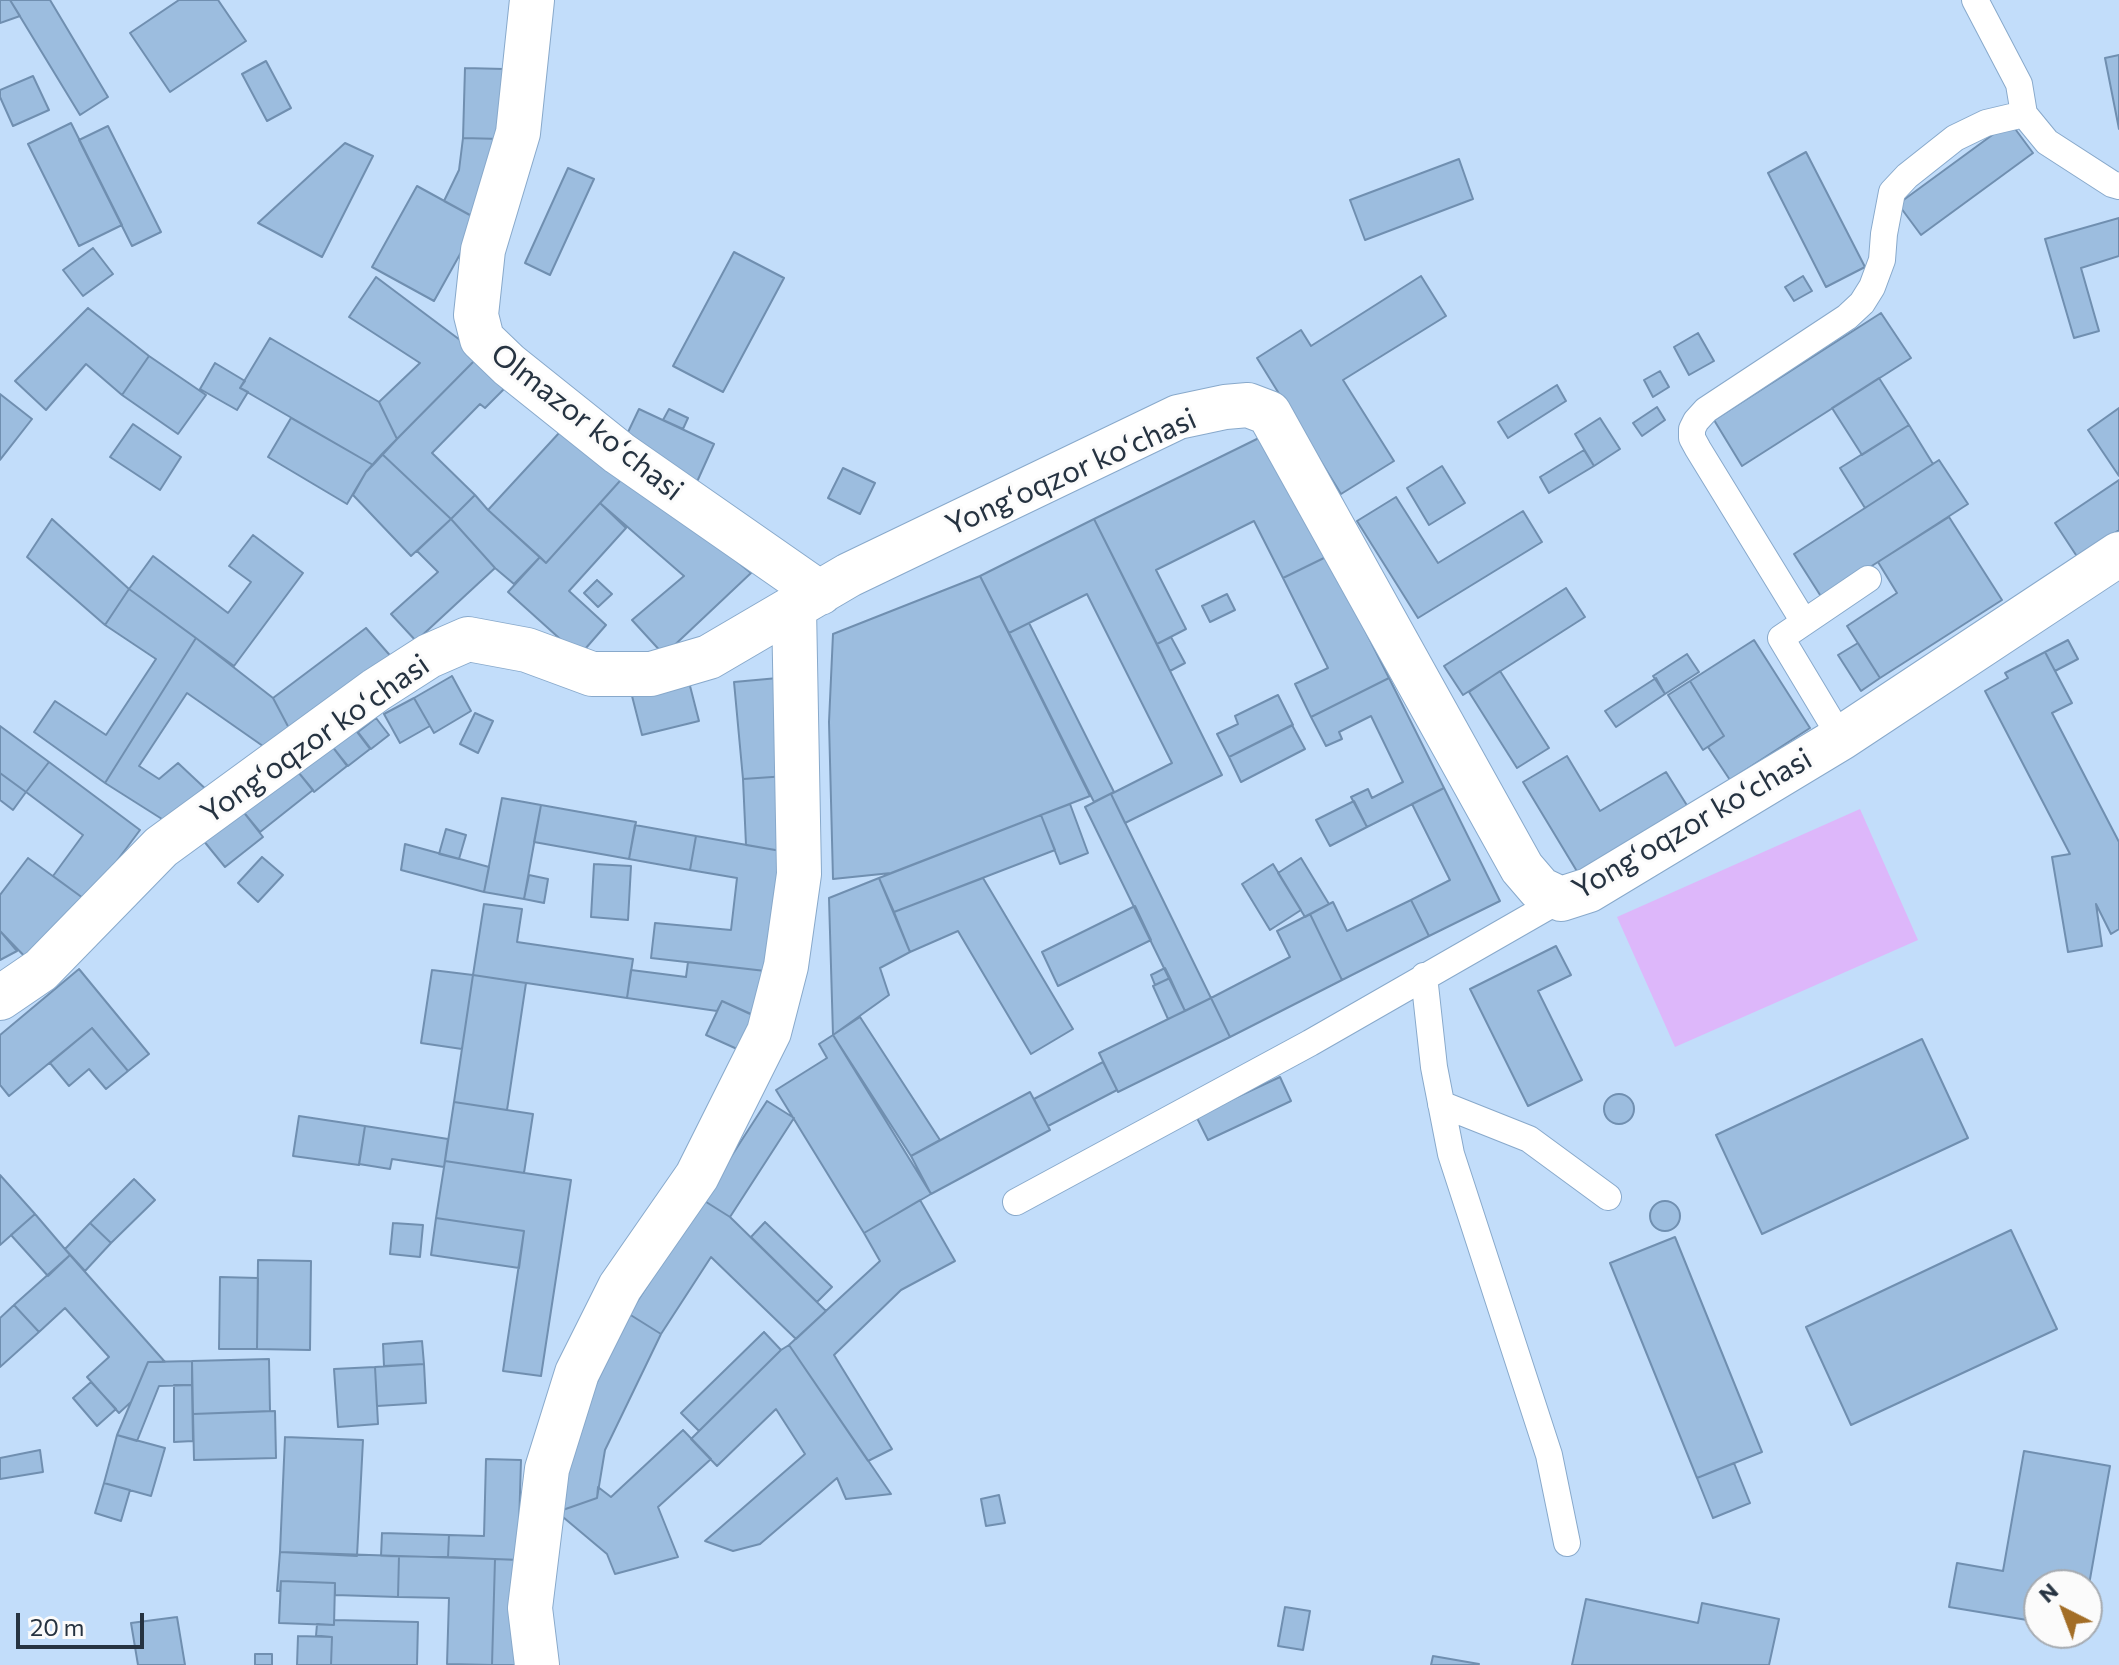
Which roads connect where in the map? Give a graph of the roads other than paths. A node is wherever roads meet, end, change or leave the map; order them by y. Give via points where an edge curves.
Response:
1 (532, 0) edge
2 (1975, 0) edge
3 (2024, 114) junction
4 (2119, 186) edge
5 (2119, 554) edge
6 (1868, 579) dead end
7 (807, 600) junction
8 (1804, 622) junction
9 (1841, 738) junction
10 (1561, 899) junction
11 (1424, 976) junction
12 (0, 998) edge
13 (1441, 1104) junction
14 (1608, 1197) dead end
15 (1016, 1202) dead end
16 (1567, 1543) dead end
17 (537, 1665) edge

1 - 7 street, Olmazor koʻchasi via 518,133 483,250 476,315 482,339
2 - 3 lane via 2019,84
3 - 4 lane via 2047,142
3 - 8 lane via 1955,138 1907,176 1892,192 1882,260 1862,303 1706,410 1692,429 1698,449
5 - 9 street, Yongʻoqzor koʻchasi
6 - 8 lane
7 - 10 street, Yongʻoqzor koʻchasi via 1178,417 1248,405 1269,413 1522,868 1540,889
7 - 12 street, Yongʻoqzor koʻchasi via 709,657 651,674 592,674 527,650 468,639 429,656 161,847 41,970
7 - 17 street via 799,874 786,966 769,1032 697,1176 620,1287 577,1373 547,1469 530,1608
8 - 9 lane via 1781,638
9 - 10 street, Yongʻoqzor koʻchasi via 1589,890
10 - 11 lane
11 - 13 lane
11 - 15 lane
13 - 14 lane via 1529,1139
13 - 16 lane via 1451,1154 1549,1455

